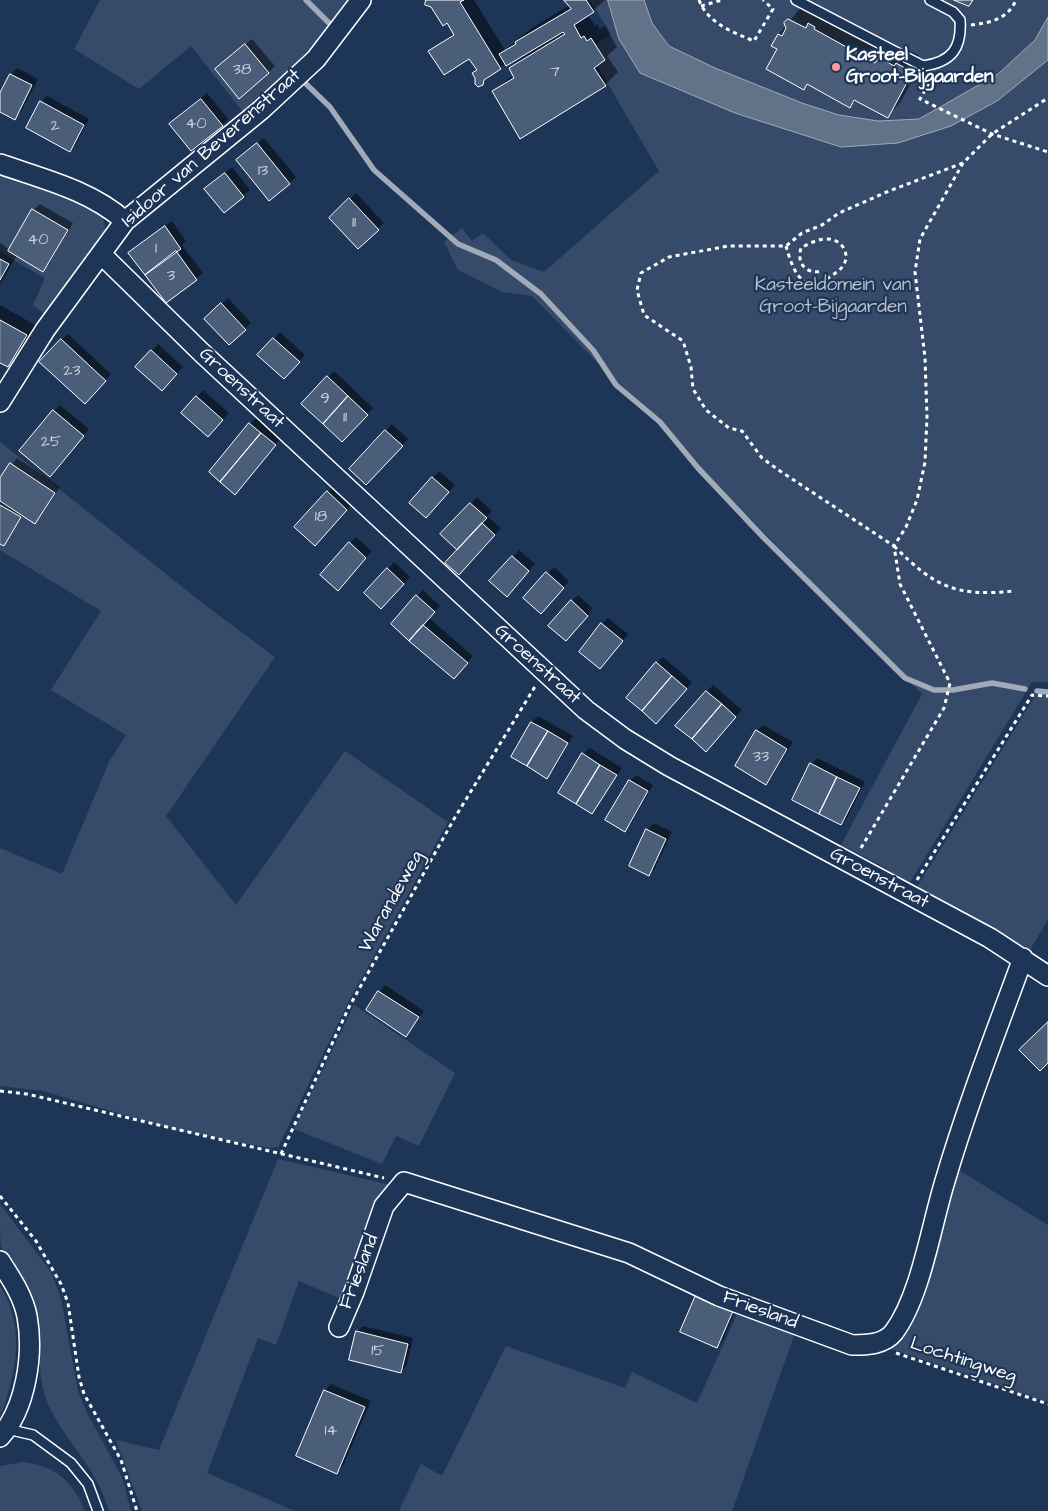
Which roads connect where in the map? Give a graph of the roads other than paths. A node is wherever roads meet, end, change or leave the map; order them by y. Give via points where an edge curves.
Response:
1 (361, 0) edge
2 (796, 0) edge
3 (930, 0) edge
4 (0, 164) edge
5 (124, 221) junction
6 (101, 254) junction
7 (0, 402) edge
8 (1024, 958) junction
9 (1048, 976) edge
10 (0, 1261) edge
11 (339, 1327) dead end
12 (4, 1433) edge
13 (98, 1511) edge

1 - 5 street, Isidoor van Beverenstraat via 310,65 261,110
2 - 3 lane via 924,66 939,64 954,52 961,36 960,20
4 - 5 street via 83,193 110,207
5 - 6 street, Isidoor van Beverenstraat
6 - 7 street, Isidoor van Beverenstraat via 45,330
6 - 8 street, Groenstraat via 201,352 586,710 669,766
8 - 9 street, Groenstraat
8 - 11 street, Friesland via 963,1120 914,1293 893,1334 884,1340 869,1345 852,1345 719,1296 629,1253 404,1182 384,1206
10 - 12 street via 16,1286 26,1316 29,1349 22,1390
12 - 13 lane via 32,1435 71,1463 88,1484

